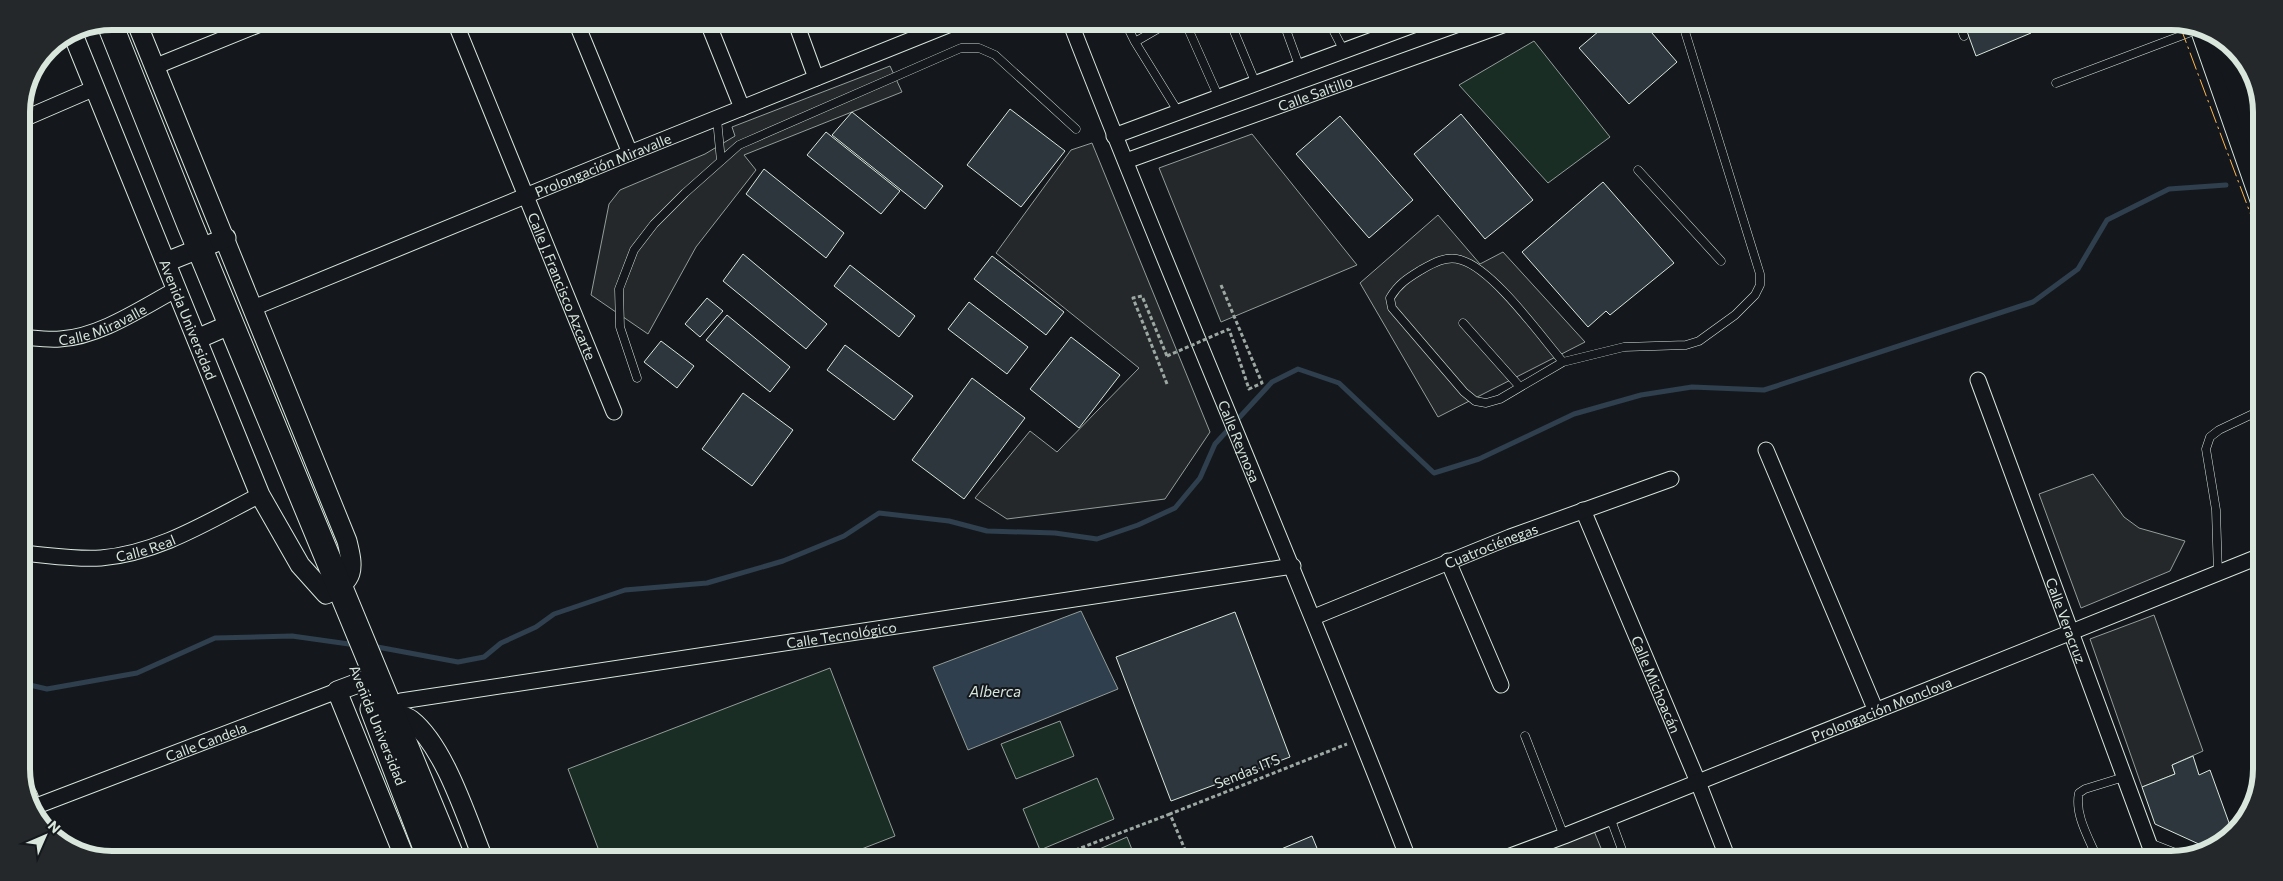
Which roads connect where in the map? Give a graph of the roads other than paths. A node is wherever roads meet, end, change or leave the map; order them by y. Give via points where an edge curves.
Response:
1 (112, 30) edge
2 (140, 30) edge
3 (245, 30) edge
4 (458, 30) edge
5 (579, 30) edge
6 (711, 30) edge
7 (799, 30) edge
8 (936, 30) edge
9 (1073, 30) edge
10 (1129, 30) edge
11 (1156, 30) edge
12 (1189, 30) edge
13 (1233, 30) edge
14 (1286, 30) edge
15 (1333, 30) edge
16 (1398, 30) edge
17 (1486, 30) edge
18 (1685, 30) edge
19 (1962, 30) edge
20 (98, 32) edge
21 (2189, 32) edge
22 (1964, 36) dead end
23 (2203, 36) edge
24 (75, 39) edge
25 (1135, 42) junction
26 (1344, 51) junction
27 (2228, 53) edge
28 (154, 66) junction
29 (1300, 68) junction
30 (816, 78) junction
31 (2056, 83) dead end
32 (1256, 84) junction
33 (96, 88) junction
34 (1219, 98) junction
35 (742, 108) junction
36 (1179, 112) junction
37 (30, 116) edge
38 (717, 119) junction
39 (2253, 121) edge
40 (1076, 129) dead end
41 (1114, 136) junction
42 (630, 153) junction
43 (721, 161) junction
44 (1126, 161) junction
45 (1638, 170) dead end
46 (2253, 180) edge
47 (526, 196) junction
48 (226, 238) junction
49 (194, 251) junction
50 (1721, 260) dead end
51 (166, 262) junction
52 (177, 288) junction
53 (253, 308) junction
54 (1463, 323) dead end
55 (220, 330) junction
56 (30, 337) edge
57 (197, 339) junction
58 (1564, 362) junction
59 (638, 378) dead end
60 (1978, 380) dead end
61 (1520, 387) junction
62 (614, 412) dead end
63 (2253, 414) edge
64 (1766, 450) dead end
65 (1671, 479) dead end
66 (260, 495) junction
67 (1583, 510) junction
68 (30, 554) edge
69 (2253, 559) edge
70 (1448, 561) junction
71 (1293, 566) junction
72 (2218, 574) junction
73 (333, 591) junction
74 (1314, 617) junction
75 (2072, 632) junction
76 (366, 670) junction
77 (1501, 685) dead end
78 (337, 692) junction
79 (391, 709) junction
80 (1876, 712) junction
81 (1524, 736) dead end
82 (2124, 777) junction
83 (1698, 782) junction
84 (37, 801) edge
85 (1610, 817) junction
86 (1564, 836) junction
87 (2147, 841) junction
88 (402, 851) edge
89 (427, 851) edge
90 (449, 851) edge
91 (480, 851) edge
92 (1405, 851) edge
93 (1524, 851) edge
94 (1622, 851) edge
95 (1725, 851) edge
96 (2094, 851) edge
97 (2151, 851) edge
98 (2171, 851) edge

1 - 49 main road, Avenida Universidad
2 - 28 street
3 - 28 street
4 - 47 street, Calle J. Francisco Azcarte
5 - 42 street
6 - 35 street
7 - 30 street
8 - 30 street, Prolongación Miravalle
9 - 41 street, Calle Reynosa
10 - 25 lane
11 - 25 lane
12 - 34 lane
13 - 32 lane
14 - 29 lane
15 - 26 lane
16 - 26 street, Calle Saltillo
17 - 44 street, Calle Saltillo
18 - 58 lane via 1760,274 1760,285 1755,295 1735,315 1700,341 1686,345 1624,347
19 - 22 lane
20 - 49 main road, Avenida Universidad
21 - 31 lane
23 - 46 street
24 - 33 street, Avenida Universidad
25 - 36 lane
26 - 29 street, Calle Saltillo
27 - 39 highway
28 - 48 street
29 - 32 street, Calle Saltillo
30 - 35 street, Prolongación Miravalle
32 - 34 street, Calle Saltillo
33 - 37 street
33 - 51 street, Avenida Universidad
34 - 36 street, Calle Saltillo
35 - 38 street, Prolongación Miravalle
36 - 41 street, Calle Saltillo
38 - 42 street, Prolongación Miravalle
38 - 43 lane
40 - 43 lane via 995,55 979,48 961,48 756,136
41 - 44 street, Calle Reynosa
42 - 47 street, Prolongación Miravalle
43 - 59 lane via 654,224 634,250 619,289 620,327
44 - 71 street, Calle Reynosa via 1217,390
45 - 50 lane
47 - 53 street, Prolongación Miravalle
47 - 62 street, Calle J. Francisco Azcarte
48 - 49 street
48 - 53 street
49 - 51 street
49 - 55 main road, Avenida Universidad
49 - 73 main road, Avenida Universidad
51 - 52 street, Avenida Universidad
52 - 56 street, Calle Miravalle via 117,322 84,334 61,339
52 - 57 street, Avenida Universidad
53 - 73 street via 347,541 352,559 350,578
54 - 61 lane
55 - 57 street
55 - 73 main road, Avenida Universidad
57 - 66 street, Avenida Universidad
58 - 61 lane
58 - 61 lane via 1500,288 1461,260 1448,258 1433,263 1396,288 1390,298 1392,308 1475,401 1486,403 1500,399
60 - 75 street, Calle Veracruz
63 - 72 lane via 2219,430 2210,437 2206,448 2216,510
64 - 80 street
65 - 67 street, Cuatrociénegas
66 - 68 street, Calle Real via 174,539 135,553 100,558
66 - 73 street, Avenida Universidad via 300,565
67 - 70 street, Cuatrociénegas
67 - 83 street, Calle Michoacán
69 - 72 street, Prolongación Monclova
70 - 74 street, Cuatrociénegas
70 - 77 street
71 - 74 street, Calle Reynosa
71 - 79 street, Calle Tecnológico
72 - 75 street, Prolongación Monclova
73 - 76 main road, Avenida Universidad
74 - 92 street, Calle Reynosa
75 - 80 street, Prolongación Monclova
75 - 82 street, Calle Veracruz
76 - 78 street, Calle Candela
76 - 79 main road, Avenida Universidad
76 - 89 main road, Avenida Universidad
78 - 84 street, Calle Candela
78 - 88 street, Avenida Universidad
79 - 90 main road, Avenida Universidad
79 - 91 street, Avenida Universidad via 410,719 445,766
80 - 83 street, Prolongación Monclova
81 - 86 lane
82 - 87 street, Calle Veracruz
82 - 96 lane via 2085,789 2079,794 2077,802 2081,819
83 - 85 street, Prolongación Monclova
83 - 95 street, Calle Michoacán
85 - 86 street, Prolongación Monclova
85 - 94 lane
86 - 93 street, Prolongación Monclova
87 - 97 street, Calle Veracruz
87 - 98 lane

